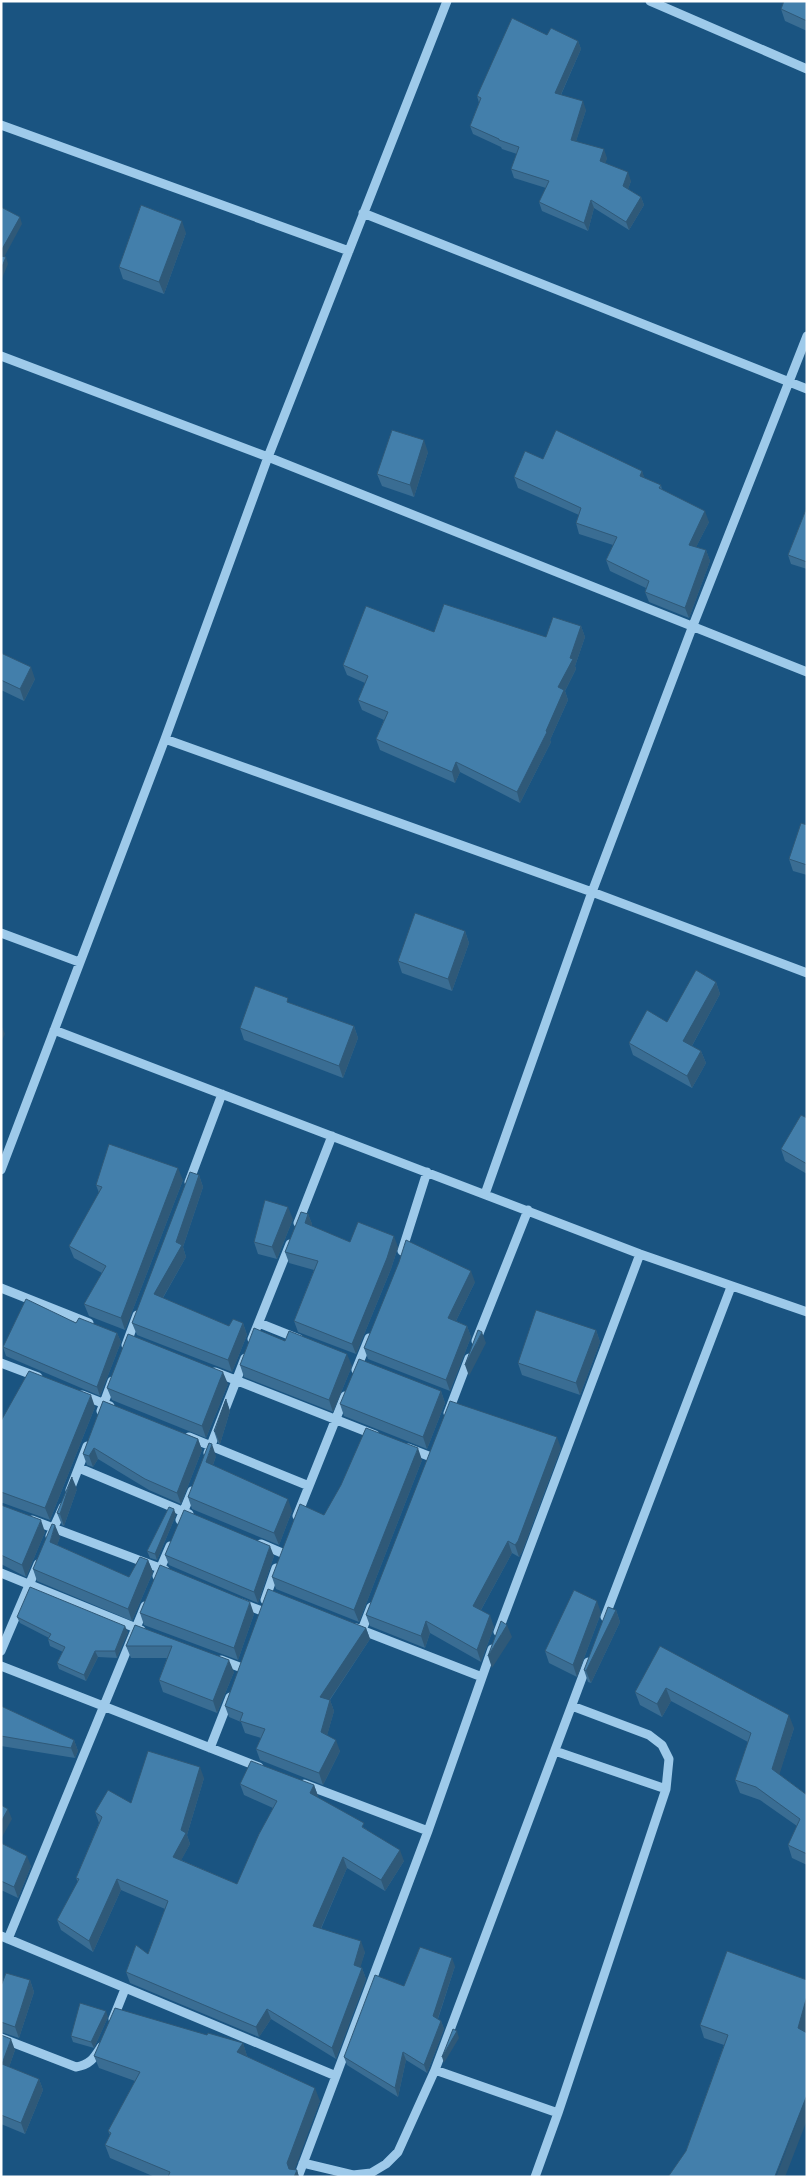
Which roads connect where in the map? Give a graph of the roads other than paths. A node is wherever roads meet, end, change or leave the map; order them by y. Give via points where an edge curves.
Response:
1 (447, 1) edge
2 (650, 1) edge
3 (807, 69) edge
4 (1, 125) edge
5 (362, 213) junction
6 (349, 252) junction
7 (807, 336) edge
8 (1, 356) edge
9 (788, 382) junction
10 (807, 389) edge
11 (268, 457) junction
12 (692, 628) junction
13 (807, 672) edge
14 (165, 739) junction
15 (592, 892) junction
16 (1, 933) edge
17 (79, 962) junction
18 (807, 973) edge
19 (54, 1030) junction
20 (222, 1094) junction
21 (332, 1136) junction
22 (1, 1170) edge
23 (426, 1172) junction
24 (184, 1194) edge
25 (485, 1194) junction
26 (528, 1210) junction
27 (640, 1254) junction
28 (400, 1261) edge
29 (731, 1287) junction
30 (1, 1288) edge
31 (142, 1302) edge
32 (807, 1312) edge
33 (259, 1323) junction
34 (374, 1326) edge
35 (101, 1327) edge
36 (119, 1334) edge
37 (133, 1340) junction
38 (304, 1341) edge
39 (121, 1357) edge
40 (350, 1359) edge
41 (1, 1363) edge
42 (363, 1364) junction
43 (209, 1369) edge
44 (114, 1376) edge
45 (44, 1380) edge
46 (236, 1380) junction
47 (70, 1390) edge
48 (104, 1404) junction
49 (122, 1411) edge
50 (336, 1420) junction
51 (97, 1422) edge
52 (444, 1424) edge
53 (184, 1435) edge
54 (90, 1440) edge
55 (211, 1446) junction
56 (204, 1462) edge
57 (428, 1466) edge
58 (79, 1468) junction
59 (197, 1479) edge
60 (310, 1486) junction
61 (184, 1512) junction
62 (19, 1516) edge
63 (202, 1520) edge
64 (54, 1528) junction
65 (292, 1528) edge
66 (255, 1542) edge
67 (160, 1568) junction
68 (170, 1572) edge
69 (1, 1573) edge
70 (30, 1585) junction
71 (234, 1600) edge
72 (373, 1602) edge
73 (262, 1611) junction
74 (258, 1621) edge
75 (603, 1622) edge
76 (344, 1623) edge
77 (136, 1629) junction
78 (362, 1630) junction
79 (154, 1635) edge
80 (593, 1650) edge
81 (1, 1651) edge
82 (215, 1658) edge
83 (245, 1658) edge
84 (1, 1666) edge
85 (238, 1677) junction
86 (482, 1677) junction
87 (572, 1706) junction
88 (104, 1708) junction
89 (210, 1748) junction
90 (555, 1751) junction
91 (264, 1769) edge
92 (292, 1779) edge
93 (666, 1789) junction
94 (428, 1830) junction
95 (5, 1938) edge
96 (125, 1989) junction
97 (1, 2038) edge
98 (435, 2070) junction
99 (336, 2076) junction
100 (558, 2113) junction
101 (303, 2164) junction
102 (353, 2176) edge
103 (298, 2177) edge
104 (535, 2177) edge

1 - 5 street
2 - 3 street
4 - 6 street
5 - 6 street
5 - 9 street
6 - 11 street
7 - 9 street
8 - 11 street
9 - 10 street
9 - 12 street
11 - 12 street
11 - 14 street
12 - 13 street
12 - 15 street
14 - 15 street
14 - 17 street
15 - 18 street
15 - 25 street
16 - 17 street
17 - 19 street
19 - 20 street
19 - 22 street
20 - 21 street
20 - 24 street
21 - 23 street
21 - 33 street
23 - 25 street
23 - 28 street
25 - 26 street
26 - 27 street
26 - 52 street via 449,1397
27 - 29 street
27 - 86 street
29 - 32 street
29 - 75 street
30 - 35 street
31 - 37 street
33 - 38 street
33 - 46 street
34 - 42 street
36 - 37 street
37 - 39 street
40 - 42 street
41 - 45 street
42 - 50 street via 351,1383
43 - 46 street
44 - 48 street
46 - 50 street
46 - 55 street
47 - 48 street
48 - 49 street
48 - 51 street
50 - 57 street via 392,1442 433,1452
50 - 60 street
53 - 55 street
54 - 58 street
55 - 56 street
55 - 60 street
58 - 61 street
58 - 64 street
59 - 61 street
60 - 65 street
61 - 63 street
61 - 67 street
62 - 64 street
64 - 67 street
64 - 70 street
66 - 73 street via 283,1549 272,1594
67 - 68 street
67 - 77 street
69 - 70 street
70 - 77 street
70 - 81 street
71 - 73 street
72 - 78 street
73 - 74 street
76 - 78 street
77 - 79 street
77 - 88 street
78 - 86 street
80 - 87 street
82 - 85 street
83 - 85 street
84 - 88 street
85 - 89 street
86 - 94 street
87 - 90 street
87 - 93 street via 649,1736 662,1745 669,1759
88 - 89 street
88 - 95 street
89 - 91 street
90 - 93 street
90 - 98 street
92 - 94 street
93 - 100 street
94 - 99 street
95 - 96 street
96 - 97 street via 106,2035 93,2060 86,2065 76,2067
96 - 99 street
98 - 100 street
98 - 102 street via 398,2152 371,2173
99 - 101 street
100 - 104 street
101 - 102 street
101 - 103 street

